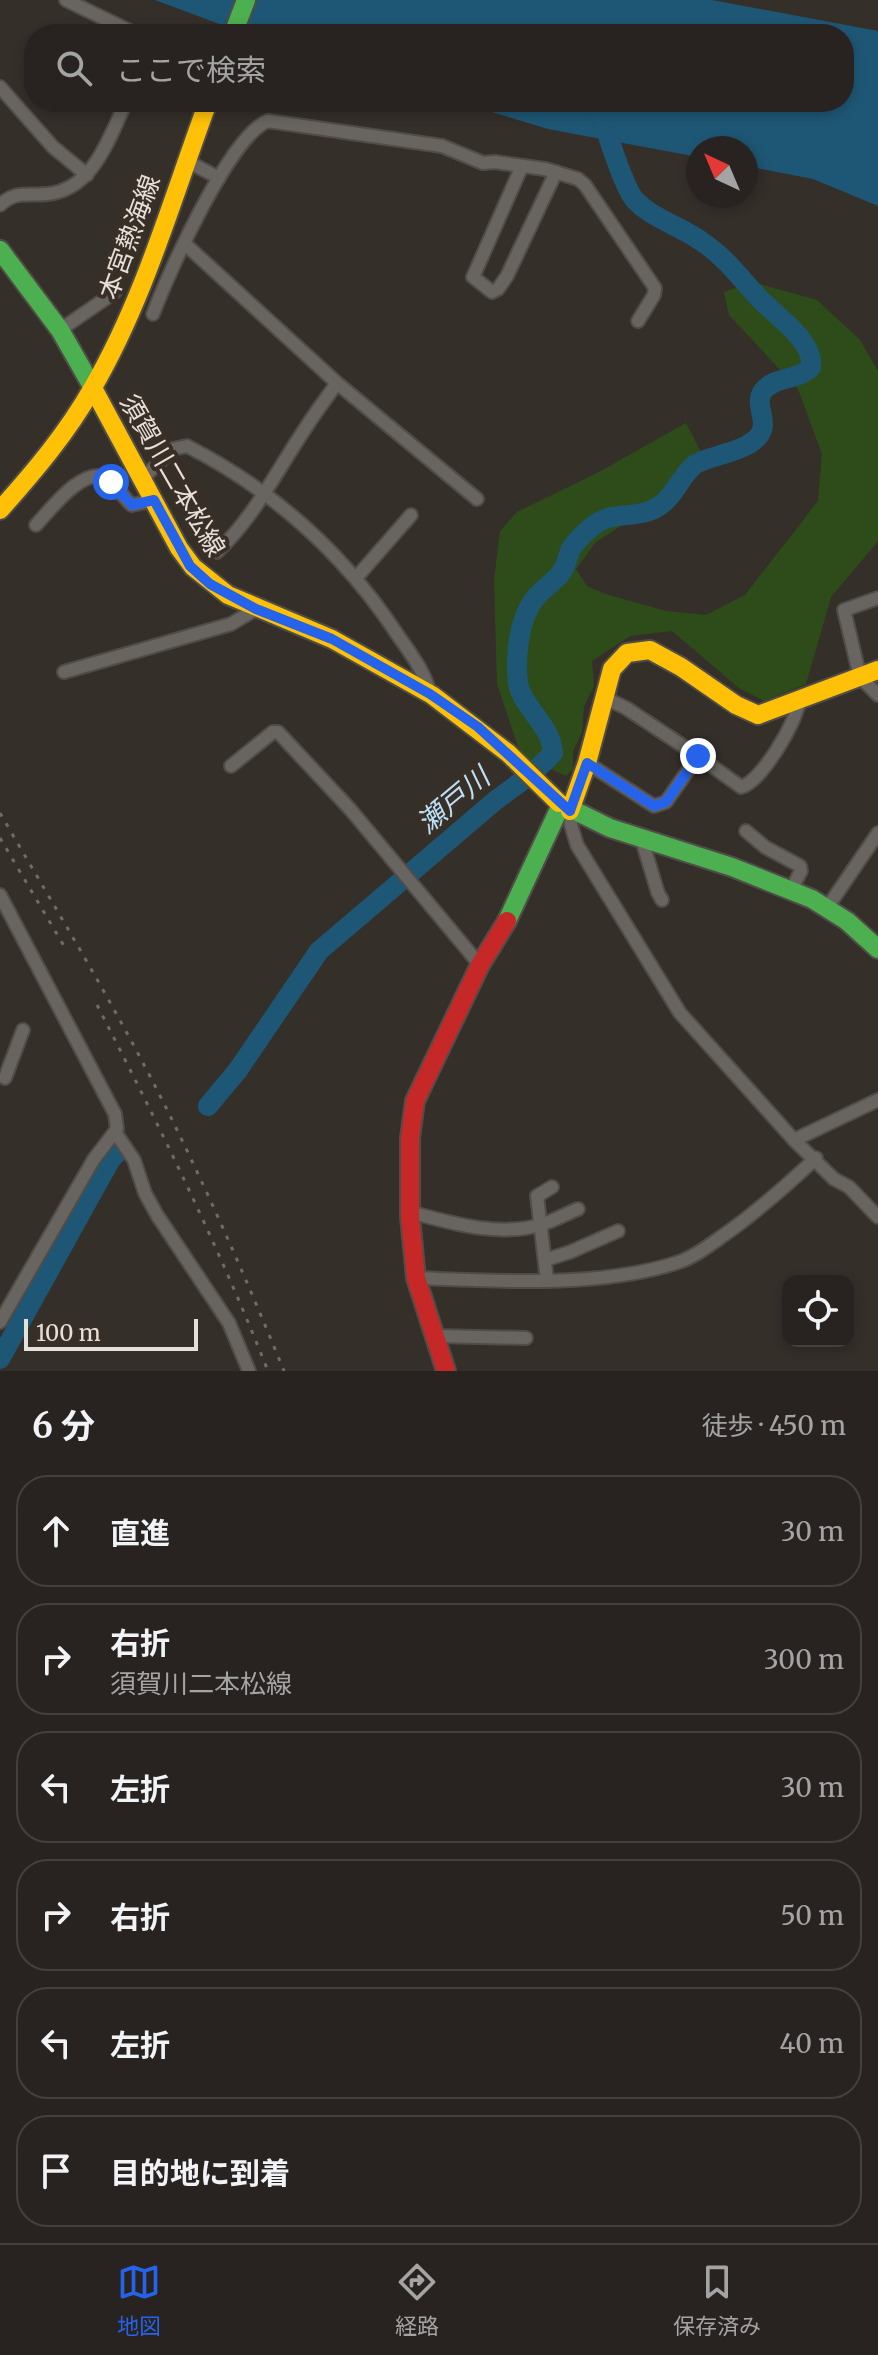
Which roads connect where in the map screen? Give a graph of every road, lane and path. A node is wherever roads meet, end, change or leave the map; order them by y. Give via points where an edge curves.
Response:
1 (66, 0) edge
2 (246, 0) edge
3 (115, 24) edge
4 (237, 24) edge
5 (0, 87) edge
6 (121, 112) edge
7 (204, 112) edge
8 (185, 160) junction
9 (522, 166) junction
10 (556, 172) junction
11 (87, 175) junction
12 (219, 178) junction
13 (0, 205) edge
14 (185, 244) junction
15 (0, 250) edge
16 (115, 292) dead end
17 (153, 314) dead end
18 (638, 321) dead end
19 (60, 330) junction
20 (337, 383) junction
21 (93, 388) junction
22 (142, 479) junction
23 (266, 494) junction
24 (477, 499) dead end
25 (154, 500) junction
26 (0, 510) edge
27 (411, 515) dead end
28 (36, 525) dead end
29 (217, 552) dead end
30 (356, 578) junction
31 (878, 598) edge
32 (256, 609) junction
33 (878, 670) edge
34 (64, 672) dead end
35 (860, 677) junction
36 (430, 694) junction
37 (878, 695) edge
38 (603, 697) junction
39 (799, 701) junction
40 (698, 756) junction
41 (587, 763) junction
42 (231, 766) dead end
43 (561, 804) junction
44 (746, 831) dead end
45 (878, 833) edge
46 (641, 837) junction
47 (791, 890) junction
48 (0, 895) edge
49 (662, 900) dead end
50 (827, 908) junction
51 (878, 949) edge
52 (480, 965) junction
53 (23, 1030) dead end
54 (2, 1081) edge
55 (878, 1100) edge
56 (115, 1132) junction
57 (794, 1140) junction
58 (816, 1158) junction
59 (552, 1187) dead end
60 (578, 1209) dead end
61 (410, 1212) junction
62 (878, 1217) edge
63 (541, 1225) junction
64 (618, 1231) dead end
65 (545, 1260) junction
66 (416, 1278) junction
67 (547, 1280) junction
68 (0, 1322) edge
69 (436, 1336) junction
70 (526, 1338) dead end
71 (249, 1371) edge
72 (446, 1371) edge

1 - 3 street
2 - 4 main road
5 - 11 street via 53,147
6 - 11 street
7 - 8 main road, 本宮熱海線
8 - 12 street
8 - 21 main road, 本宮熱海線 via 141,284
9 - 10 street
9 - 10 street via 473,277 492,292 507,276
9 - 12 street via 483,163 442,146 268,121
10 - 18 street via 585,185 655,288
11 - 13 street via 67,189 12,195
12 - 14 street
14 - 17 street
14 - 20 street
15 - 19 main road
16 - 19 street
19 - 21 main road
20 - 23 street
20 - 24 street
21 - 22 main road, 須賀川二本松線
21 - 26 main road, 本宮熱海線 via 47,456
22 - 23 street via 173,449 187,446
22 - 25 main road, 須賀川二本松線
23 - 29 street
23 - 30 street
25 - 28 street via 132,505 107,479 92,476 69,490
25 - 32 main road, 須賀川二本松線 via 190,566 210,584
27 - 30 street
30 - 36 street via 414,657
31 - 35 street via 844,610
32 - 34 street via 231,624
32 - 36 main road, 須賀川二本松線 via 332,639
33 - 35 main road
35 - 37 street
35 - 39 main road
36 - 43 main road, 須賀川二本松線 via 478,727
38 - 39 main road via 616,661 645,649 749,712 758,715
38 - 40 street
38 - 41 main road
39 - 40 street via 785,736 749,784 741,787
40 - 41 street via 666,802 654,806
41 - 43 main road
42 - 52 street via 278,732
43 - 46 main road, 須賀川二本松線
43 - 52 main road via 510,916
43 - 57 street via 577,845 680,1013
44 - 47 street via 800,866
45 - 50 street
46 - 47 main road, 須賀川二本松線
46 - 49 street
47 - 50 main road, 須賀川二本松線
48 - 56 street via 115,1114
50 - 51 main road, 須賀川二本松線
52 - 61 main road via 415,1101
53 - 54 street
55 - 57 street
56 - 68 street
56 - 71 street via 134,1160 157,1215 229,1323
57 - 58 street
58 - 62 street
58 - 67 street via 760,1210 681,1261
59 - 63 street via 537,1196
60 - 63 street
61 - 63 street via 472,1228
61 - 66 main road
63 - 65 street
64 - 65 street
65 - 67 street
66 - 67 street
66 - 69 main road
69 - 70 street
69 - 72 main road

